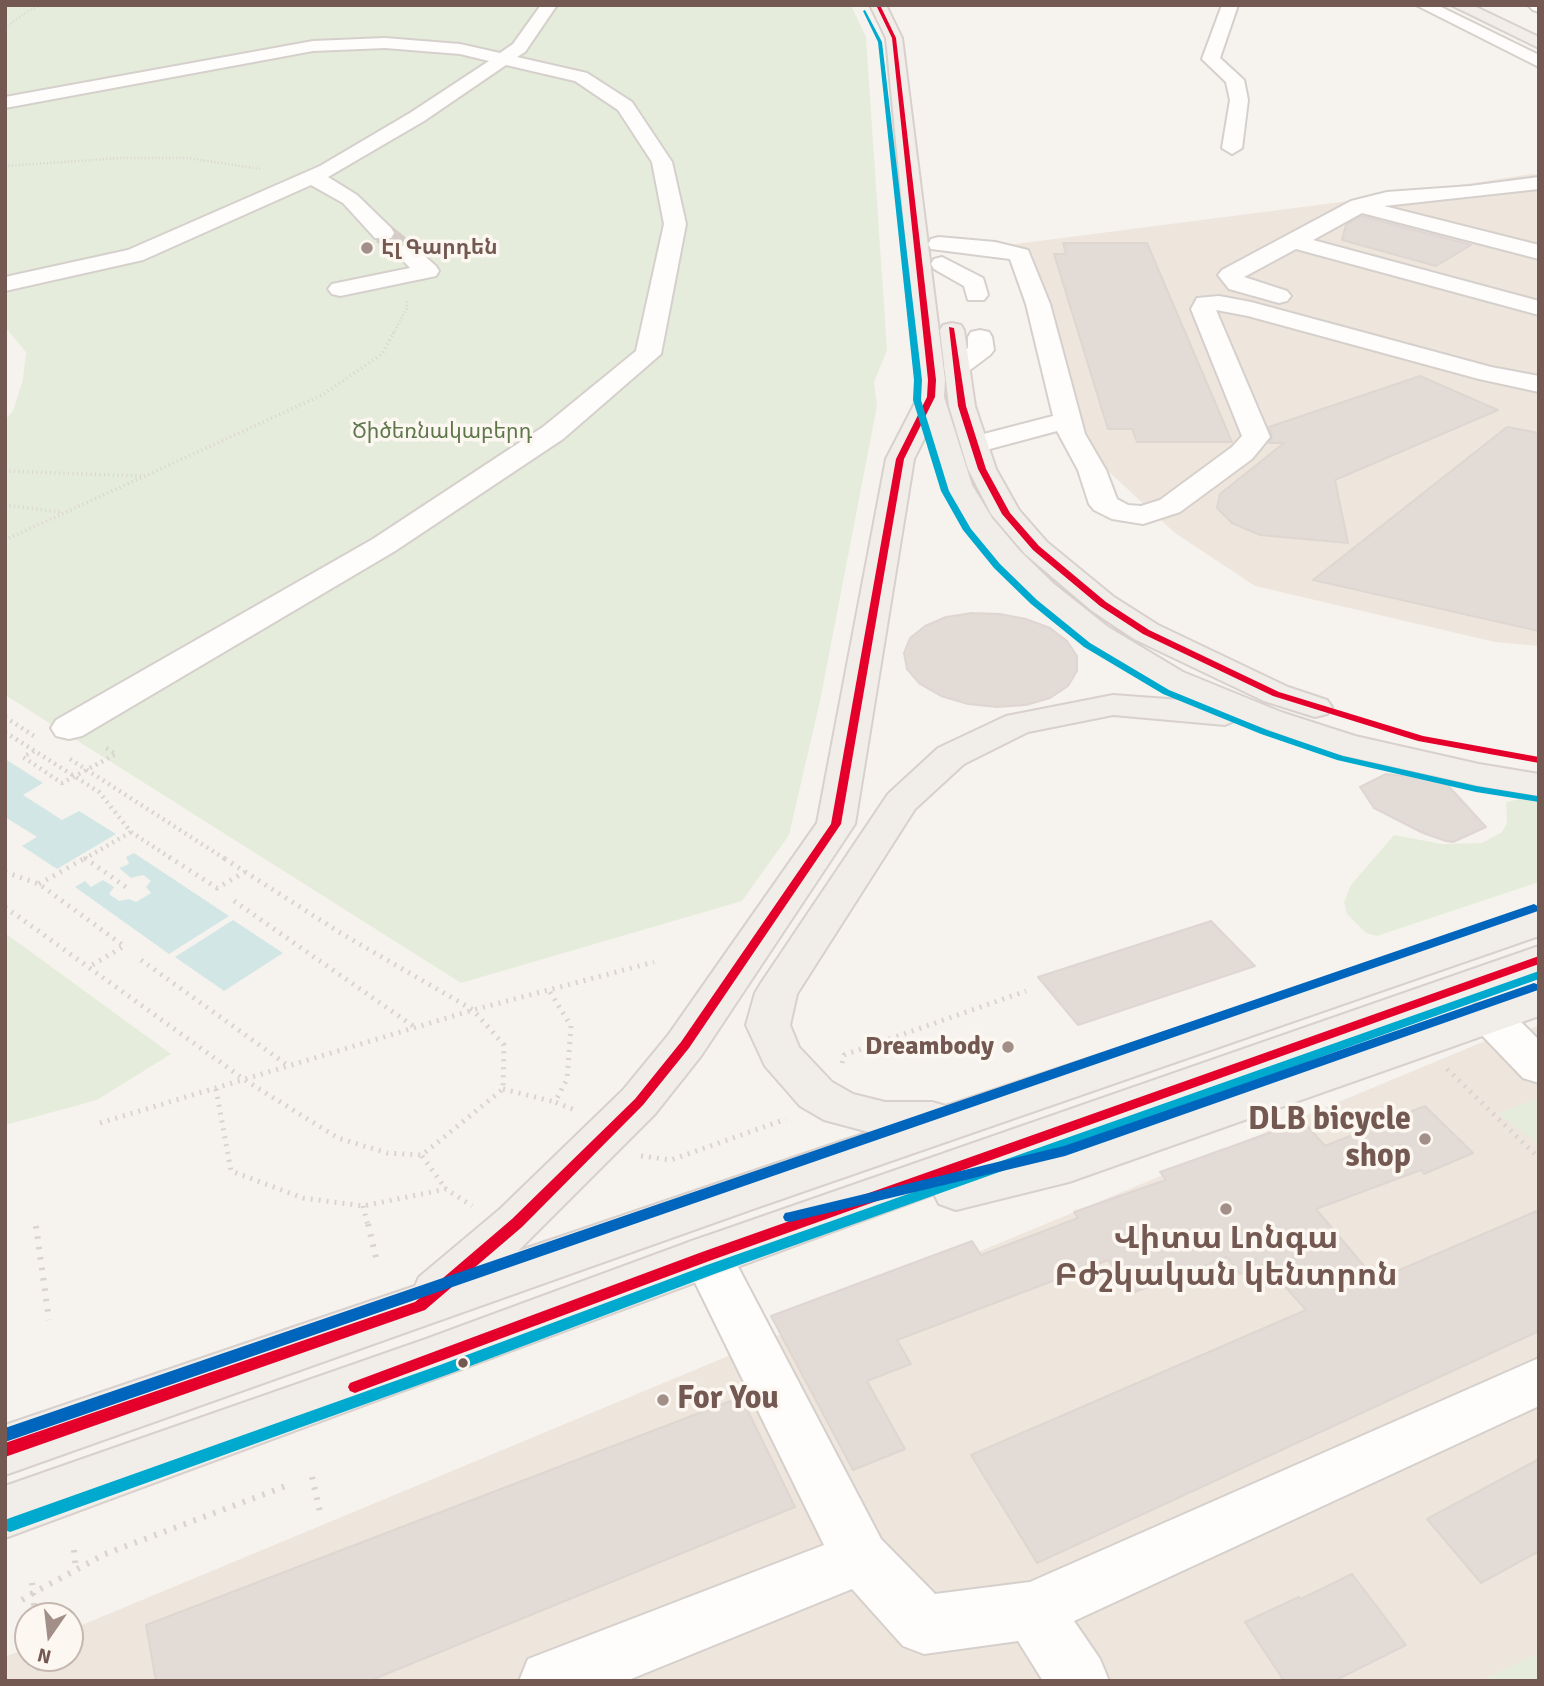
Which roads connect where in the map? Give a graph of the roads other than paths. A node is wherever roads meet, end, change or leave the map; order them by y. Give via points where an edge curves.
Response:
1 (549, 5) edge
2 (878, 5) edge
3 (895, 5) edge
4 (1230, 5) edge
5 (1424, 5) edge
6 (1459, 5) edge
7 (1476, 5) edge
8 (1518, 18) junction
9 (1539, 22) edge
10 (1539, 35) edge
11 (1539, 43) edge
12 (505, 58) junction
13 (1539, 62) edge
14 (5, 103) edge
15 (924, 134) dead end
16 (1232, 148) dead end
17 (313, 177) junction
18 (1539, 183) edge
19 (1470, 192) junction
20 (1539, 203) edge
21 (1359, 206) junction
22 (383, 233) tunnel mouth
23 (1292, 241) junction
24 (940, 246) junction
25 (407, 252) tunnel mouth
26 (1539, 252) edge
27 (5, 284) edge
28 (340, 289) dead end
29 (976, 295) dead end
30 (1539, 308) edge
31 (980, 337) dead end
32 (957, 368) junction
33 (1539, 371) edge
34 (1539, 384) edge
35 (931, 397) junction
36 (1067, 420) junction
37 (986, 442) dead end
38 (1269, 719) junction
39 (69, 728) dead end
40 (1539, 760) edge
41 (1539, 785) edge
42 (1539, 921) edge
43 (1539, 960) edge
44 (1539, 1000) edge
45 (1489, 1016) junction
46 (1539, 1067) edge
47 (958, 1120) junction
48 (732, 1248) junction
49 (420, 1306) junction
50 (1539, 1381) edge
51 (5, 1450) edge
52 (5, 1512) edge
53 (861, 1558) junction
54 (1033, 1610) junction
55 (550, 1681) edge
56 (1078, 1681) edge

1 - 12 street via 519,48
2 - 35 main road via 894,38
3 - 15 main road via 910,39
4 - 16 street via 1211,59 1236,80
5 - 13 street
6 - 11 main road
7 - 8 main road
8 - 9 main road
8 - 10 main road
12 - 14 street via 385,43 313,46
12 - 17 street via 417,117
12 - 39 street via 581,77 625,106 662,163 675,224 648,354 553,433 384,545
17 - 22 street via 350,199
17 - 27 street via 135,255
18 - 19 street
19 - 20 street
19 - 21 street via 1387,198
21 - 23 street
21 - 26 street
23 - 30 street
23 - 33 street via 1230,275 1237,284
24 - 29 street via 975,283
24 - 32 main road
24 - 36 street via 995,248 1020,255 1038,304
25 - 28 street via 428,271
31 - 32 street via 981,350
32 - 40 main road via 962,406 982,468 1006,514 1036,548 1103,604 1146,632 1276,694 1421,739
34 - 36 street via 1251,309 1205,303 1203,309 1256,437 1242,453 1170,506 1143,515 1122,513 1104,504
35 - 38 main road via 958,485 993,539 1043,591 1131,657 1171,679
35 - 49 main road via 900,459 836,824 685,1045 639,1102 517,1223
36 - 37 street
38 - 41 main road via 1345,745
38 - 47 main road via 1113,705 1018,723 951,755 901,802 776,993 768,1025 781,1055 816,1094 840,1108 885,1119
42 - 47 main road
43 - 48 main road
44 - 45 main road
45 - 46 street
45 - 48 main road via 1069,1164
47 - 49 main road
48 - 52 main road
48 - 53 street
49 - 51 main road
50 - 54 street
53 - 54 street via 925,1625
53 - 55 street
54 - 56 street

